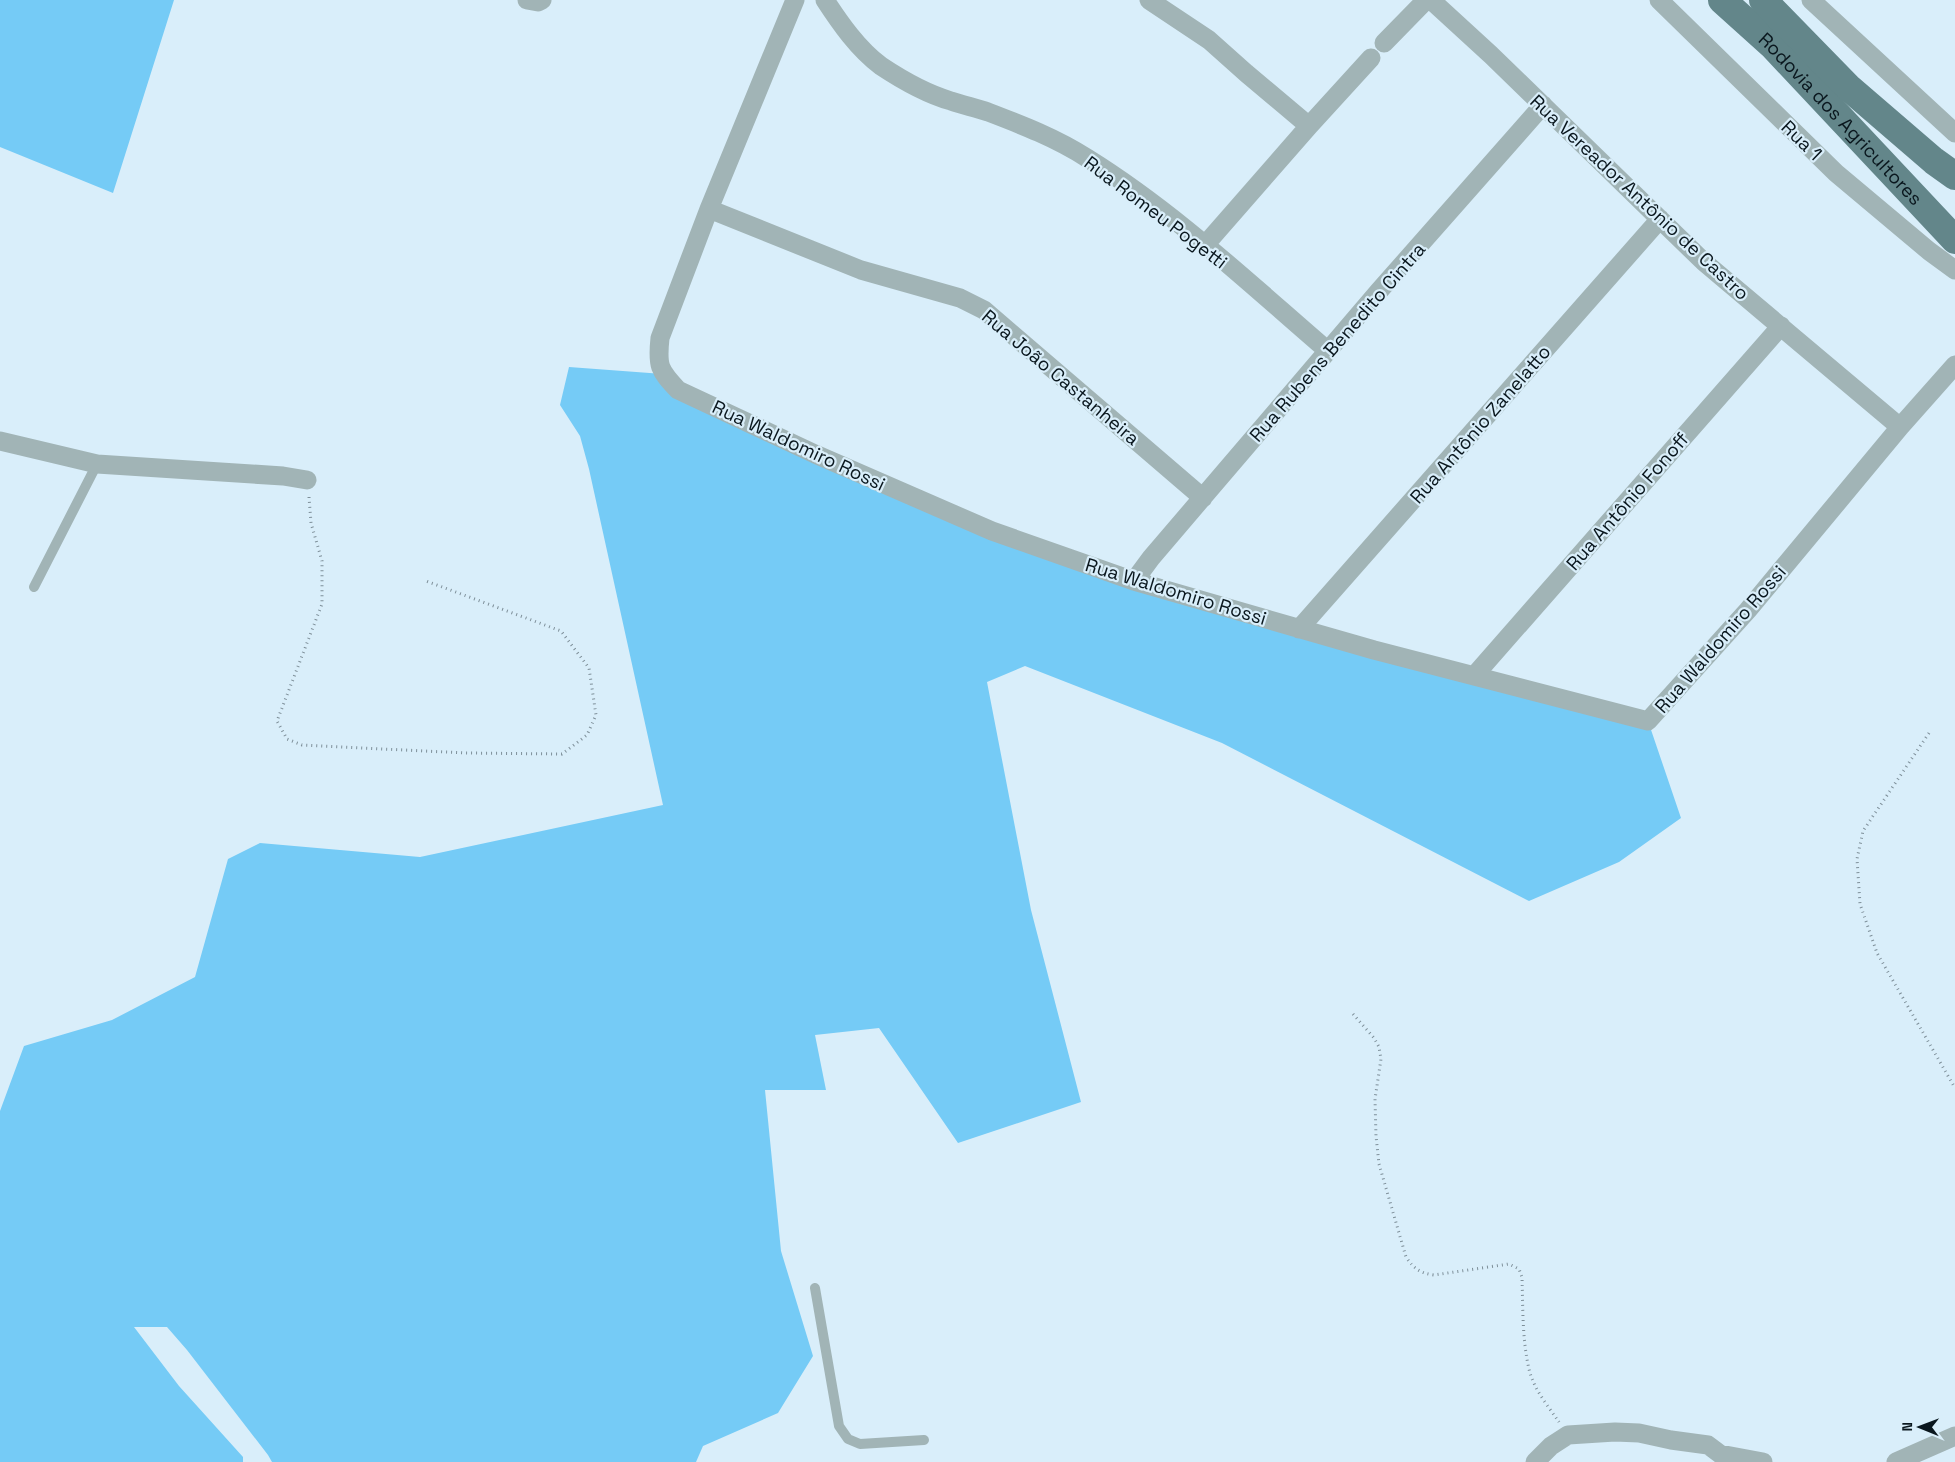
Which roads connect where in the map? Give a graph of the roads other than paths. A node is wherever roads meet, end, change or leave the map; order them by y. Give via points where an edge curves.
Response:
1 (527, 0) edge
2 (542, 0) edge
3 (795, 0) edge
4 (825, 0) edge
5 (1149, 0) edge
6 (1426, 0) edge
7 (1431, 0) edge
8 (1659, 0) edge
9 (1722, 0) edge
10 (1763, 0) edge
11 (1812, 0) edge
12 (1822, 0) edge
13 (1833, 21) junction
14 (1384, 43) dead end
15 (1371, 58) dead end
16 (1543, 105) junction
17 (1309, 126) junction
18 (1955, 133) edge
19 (1955, 176) edge
20 (709, 209) junction
21 (1660, 219) junction
22 (1955, 240) edge
23 (1205, 245) junction
24 (1955, 270) edge
25 (1781, 326) junction
26 (1328, 351) junction
27 (1955, 365) edge
28 (1900, 427) junction
29 (0, 441) edge
30 (97, 464) junction
31 (307, 480) road end
32 (1203, 498) junction
33 (1134, 581) junction
34 (34, 586) dead end
35 (1299, 629) junction
36 (1474, 676) junction
37 (815, 1288) dead end
38 (1955, 1436) edge
39 (924, 1440) dead end
40 (1535, 1462) edge
41 (1763, 1462) edge
42 (1896, 1462) edge

1 - 2 street
3 - 20 street, Rua Waldomiro Rossi
4 - 23 street, Rua Romeu Pogetti via 852,38 880,65 949,101 1040,132 1087,158
5 - 17 street via 1209,40
6 - 14 street
7 - 16 street, Rua Vereador Antônio de Castro
8 - 24 street, Rua 1 via 1836,173
9 - 22 main road, Rodovia dos Agricultores via 1772,46
10 - 19 main road, Rodovia dos Agricultores via 1848,87
11 - 13 street
12 - 13 street
13 - 18 street
15 - 17 street
16 - 21 street, Rua Vereador Antônio de Castro
16 - 26 street, Rua Rubens Benedito Cintra
17 - 23 street
20 - 32 street, Rua João Castanheira via 861,270 960,298 984,310
20 - 33 street, Rua Waldomiro Rossi via 660,338 658,358 663,374 678,390 992,532
21 - 25 street, Rua Vereador Antônio de Castro via 1704,262
21 - 35 street, Rua Antônio Zanelatto
23 - 26 street, Rua Romeu Pogetti
25 - 28 street, Rua Vereador Antônio de Castro
25 - 36 street, Rua Antônio Fonoff
26 - 32 street, Rua Rubens Benedito Cintra
27 - 28 street, Rua Waldomiro Rossi
28 - 36 street, Rua Waldomiro Rossi via 1748,610 1648,721
29 - 30 street
30 - 31 street
30 - 34 lane
32 - 33 street, Rua Rubens Benedito Cintra
33 - 35 street, Rua Waldomiro Rossi
35 - 36 street, Rua Waldomiro Rossi
37 - 39 lane via 839,1426 848,1439 860,1444
38 - 42 street
40 - 41 street via 1568,1435 1615,1432 1708,1445 1720,1454

